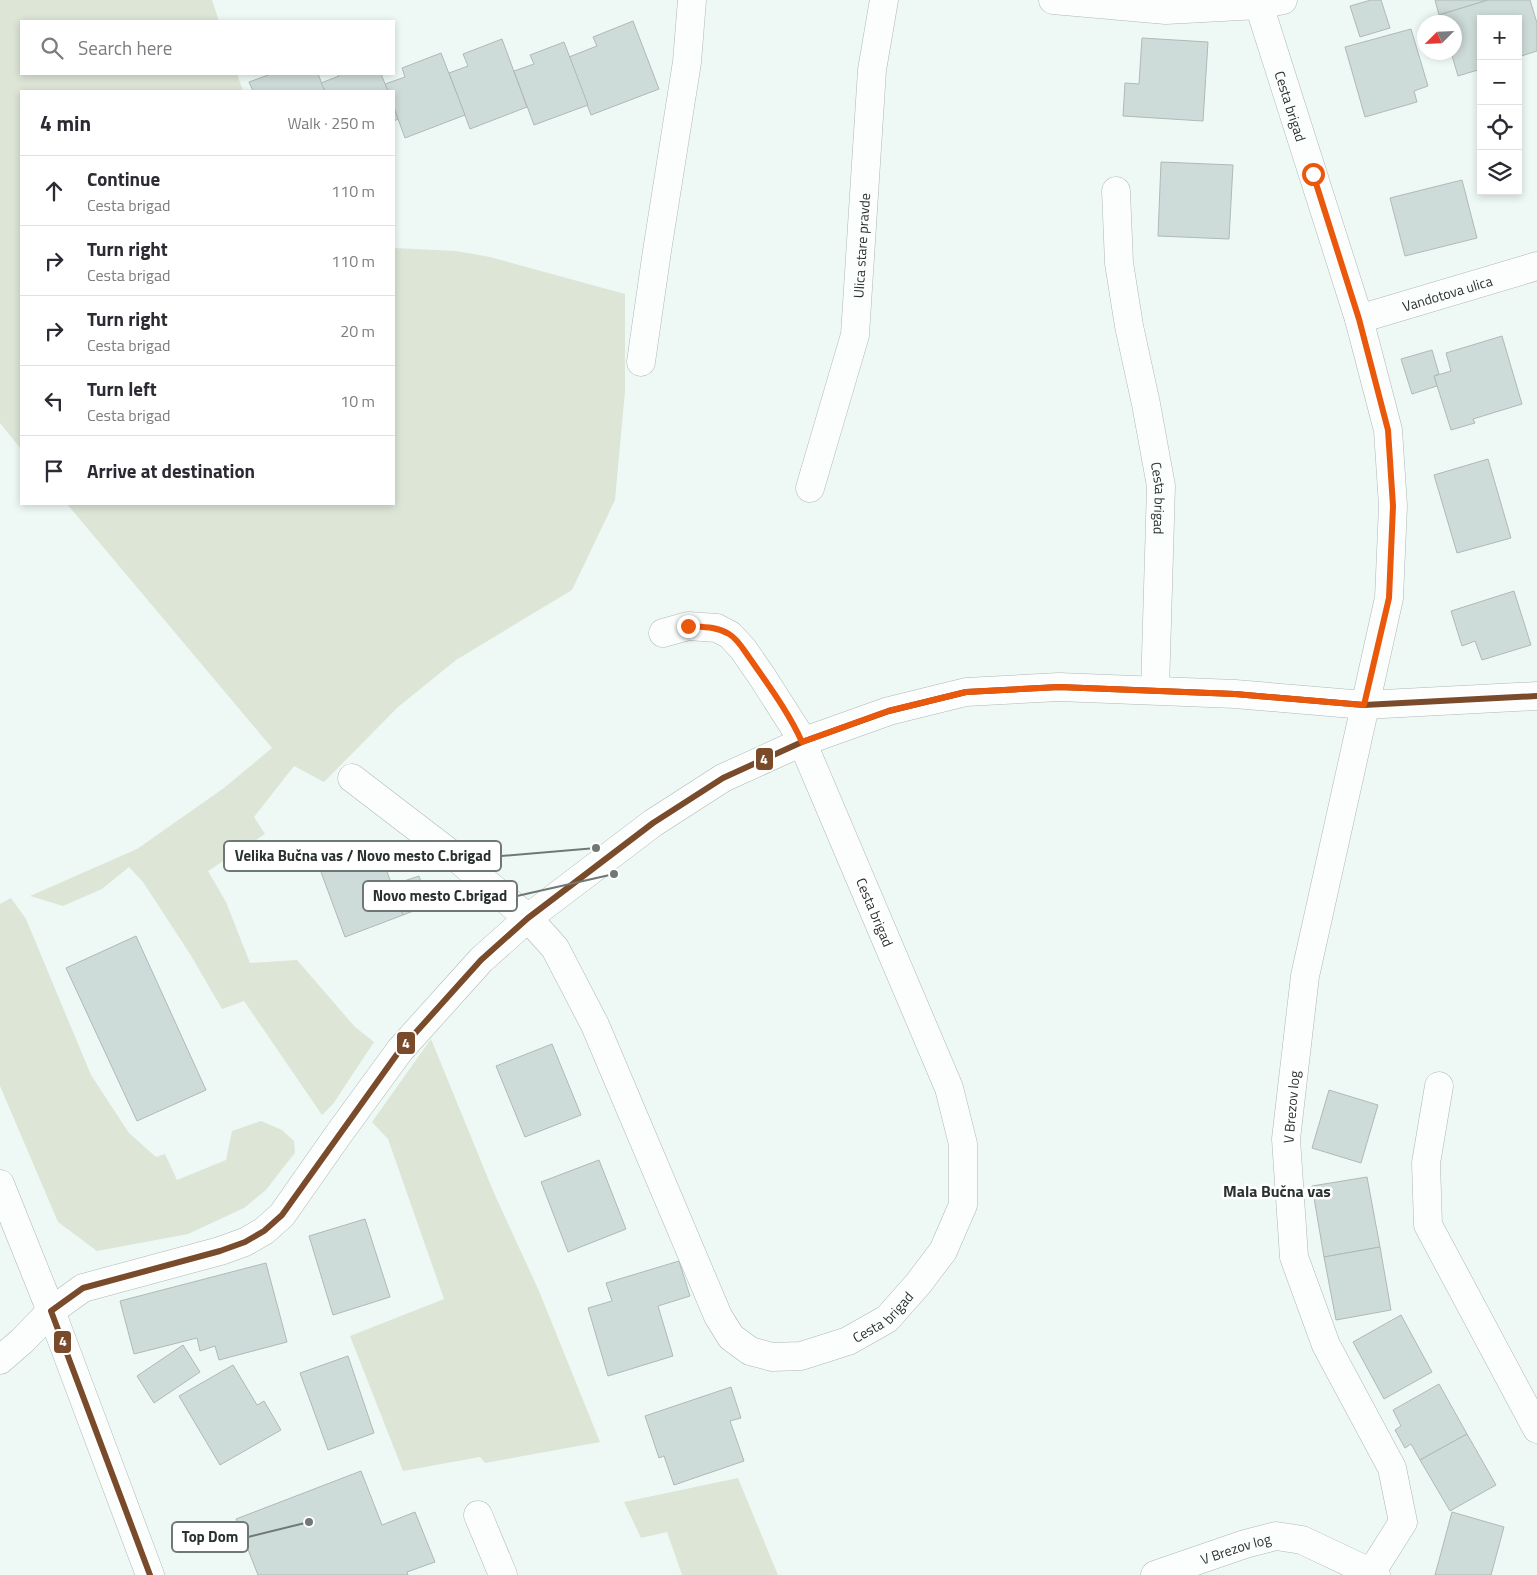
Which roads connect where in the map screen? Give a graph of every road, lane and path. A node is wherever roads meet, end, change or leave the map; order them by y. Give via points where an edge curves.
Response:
1 (692, 0) edge
2 (884, 0) edge
3 (1053, 0) edge
4 (1271, 2) edge
5 (1116, 191) dead end
6 (1537, 266) edge
7 (1359, 319) junction
8 (641, 362) dead end
9 (810, 488) dead end
10 (663, 633) dead end
11 (1155, 690) junction
12 (1537, 696) edge
13 (1364, 705) junction
14 (802, 742) junction
15 (352, 778) dead end
16 (528, 918) junction
17 (1439, 1086) dead end
18 (0, 1184) edge
19 (51, 1311) junction
20 (0, 1360) edge
21 (1537, 1429) edge
22 (478, 1515) dead end
23 (1374, 1574) edge
24 (150, 1575) edge
25 (503, 1575) edge
26 (1154, 1575) edge

1 - 8 street via 687,62
2 - 9 street, Ulica stare pravde via 872,70 855,336
3 - 4 street via 1166,10
4 - 7 street, Cesta brigad
5 - 11 street, Cesta brigad via 1119,263 1161,486
6 - 7 street, Vandotova ulica
7 - 13 street, Cesta brigad via 1388,430 1393,506 1389,598
10 - 14 street, Cesta brigad via 688,626 717,628 730,635 763,678
11 - 13 street
11 - 14 street via 1059,687 966,692 888,711
12 - 13 street
13 - 23 street, V Brezov log via 1305,976 1286,1139 1294,1257 1326,1344 1392,1468 1403,1522
14 - 16 street via 723,778 653,823
14 - 16 street, Cesta brigad via 949,1088 963,1144 963,1206 960,1213 943,1251 887,1319 848,1341 801,1356 772,1357 750,1351 731,1337 718,1316 594,1025 555,948
15 - 16 street, Cesta brigad via 460,860
16 - 19 street via 481,960 400,1050 303,1188 282,1215 264,1231 220,1252 83,1288
17 - 21 street via 1426,1163 1428,1225
18 - 19 street
19 - 20 street
19 - 24 street
22 - 25 street
23 - 26 street, V Brezov log via 1302,1540 1276,1536

